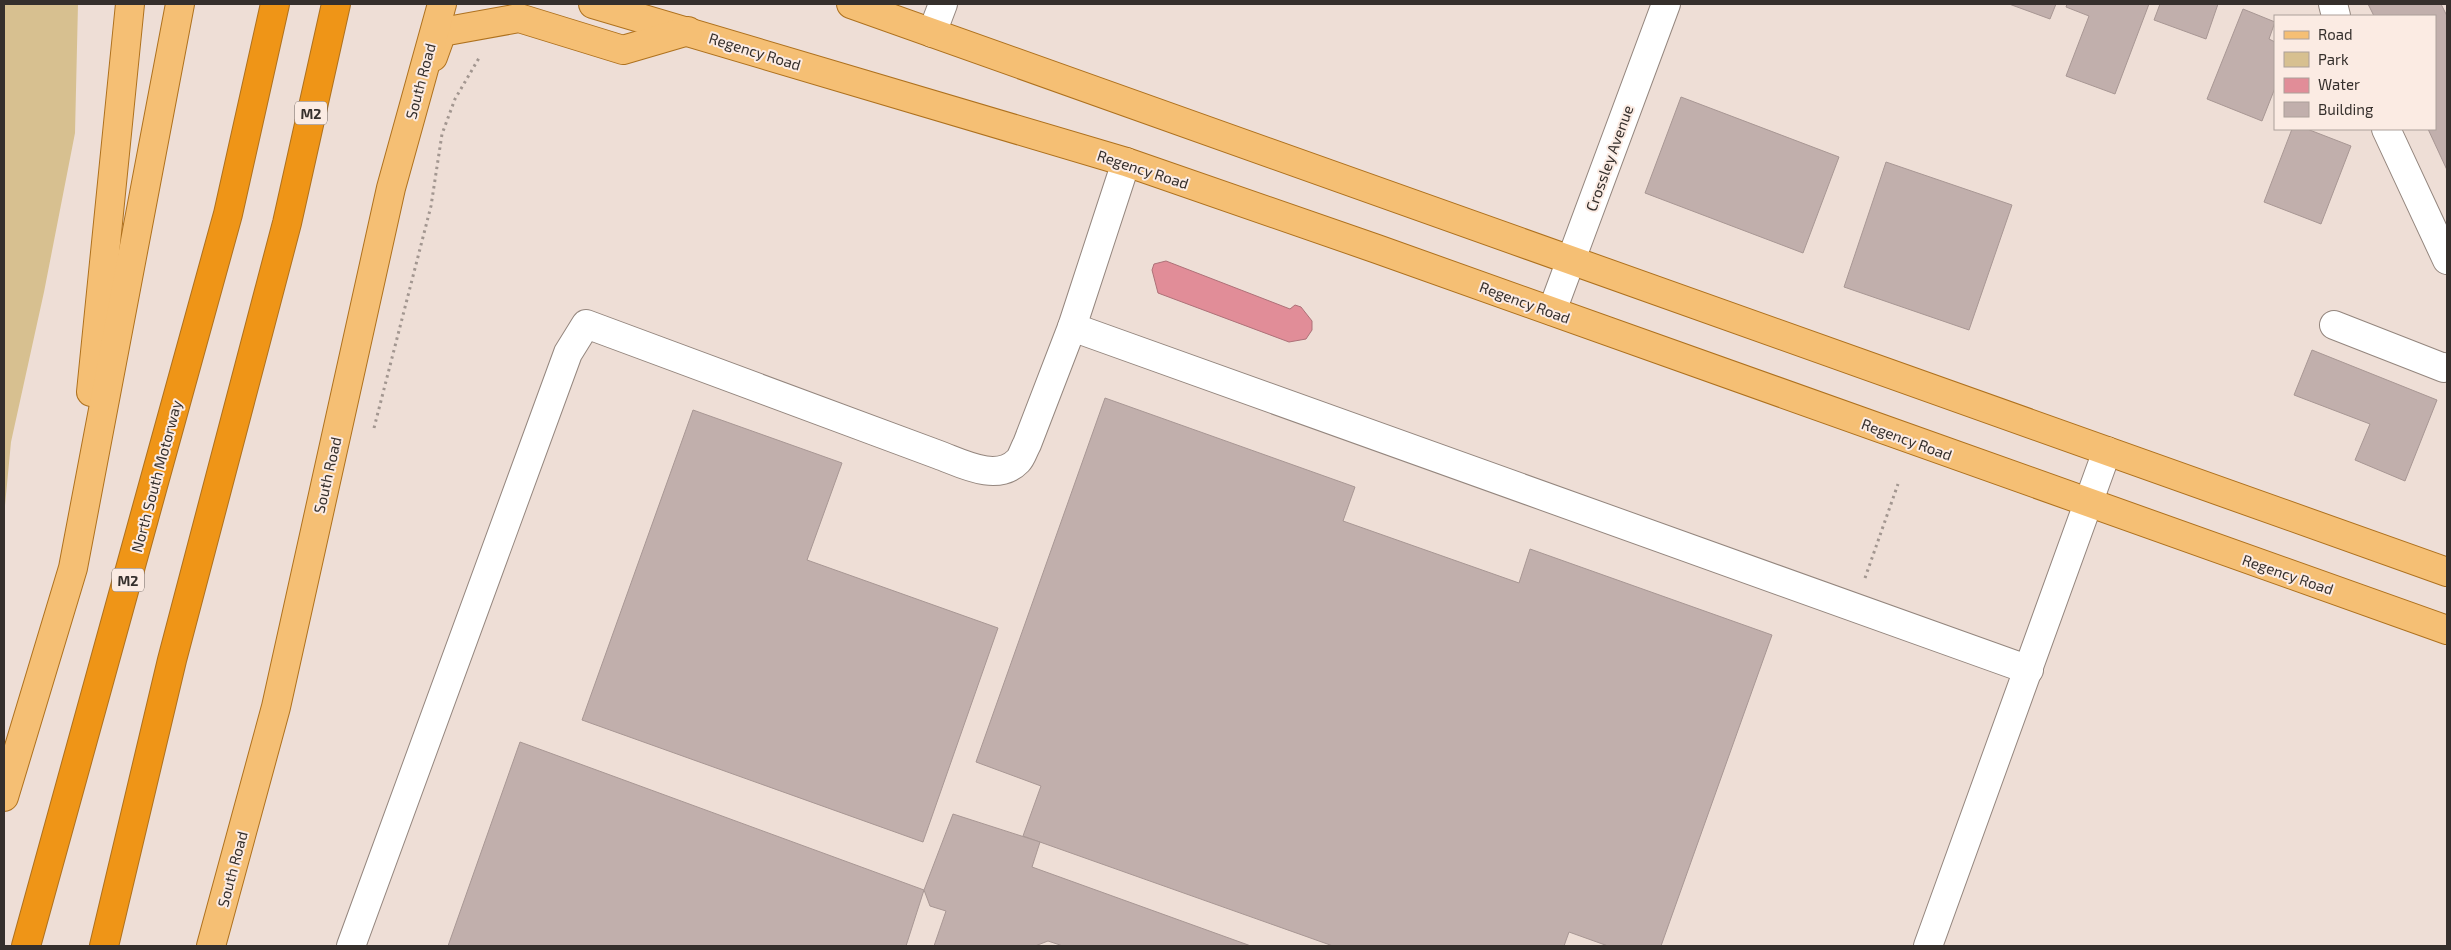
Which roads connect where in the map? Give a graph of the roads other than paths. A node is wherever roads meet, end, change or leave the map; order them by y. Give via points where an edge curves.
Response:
1 (130, 4) edge
2 (180, 4) edge
3 (275, 4) edge
4 (336, 4) edge
5 (442, 4) edge
6 (593, 4) edge
7 (851, 4) edge
8 (943, 4) edge
9 (1666, 4) edge
10 (688, 31) junction
11 (932, 33) junction
12 (413, 107) junction
13 (2386, 130) edge
14 (1126, 162) junction
15 (1572, 260) junction
16 (2447, 260) edge
17 (1552, 311) junction
18 (2334, 325) dead end
19 (1072, 327) junction
20 (2447, 367) edge
21 (2107, 451) junction
22 (2088, 504) junction
23 (73, 568) junction
24 (2447, 572) edge
25 (2447, 630) edge
26 (2029, 670) junction
27 (4, 797) edge
28 (26, 946) edge
29 (104, 946) edge
30 (212, 946) edge
31 (352, 946) edge
32 (1928, 946) edge

1 - 23 main road
2 - 23 main road
3 - 28 highway, North South Motorway / M2 via 228,214
4 - 29 highway, M2 via 286,223 172,660
5 - 12 main road, South Road
6 - 10 main road, Regency Road
7 - 11 main road
8 - 11 street
9 - 15 street, Crossley Avenue
10 - 12 main road via 623,50 519,18 442,32
10 - 14 main road, Regency Road
11 - 15 main road
12 - 30 main road, South Road via 391,188 276,707
13 - 16 street
14 - 17 main road, Regency Road
14 - 19 street
15 - 17 street, Crossley Avenue
15 - 21 main road
17 - 22 main road, Regency Road
18 - 20 street
19 - 26 street
19 - 31 street via 1018,462 999,471 977,469 586,324 568,353
21 - 22 street
21 - 24 main road
22 - 25 main road, Regency Road
22 - 26 street
23 - 27 main road
26 - 32 street

